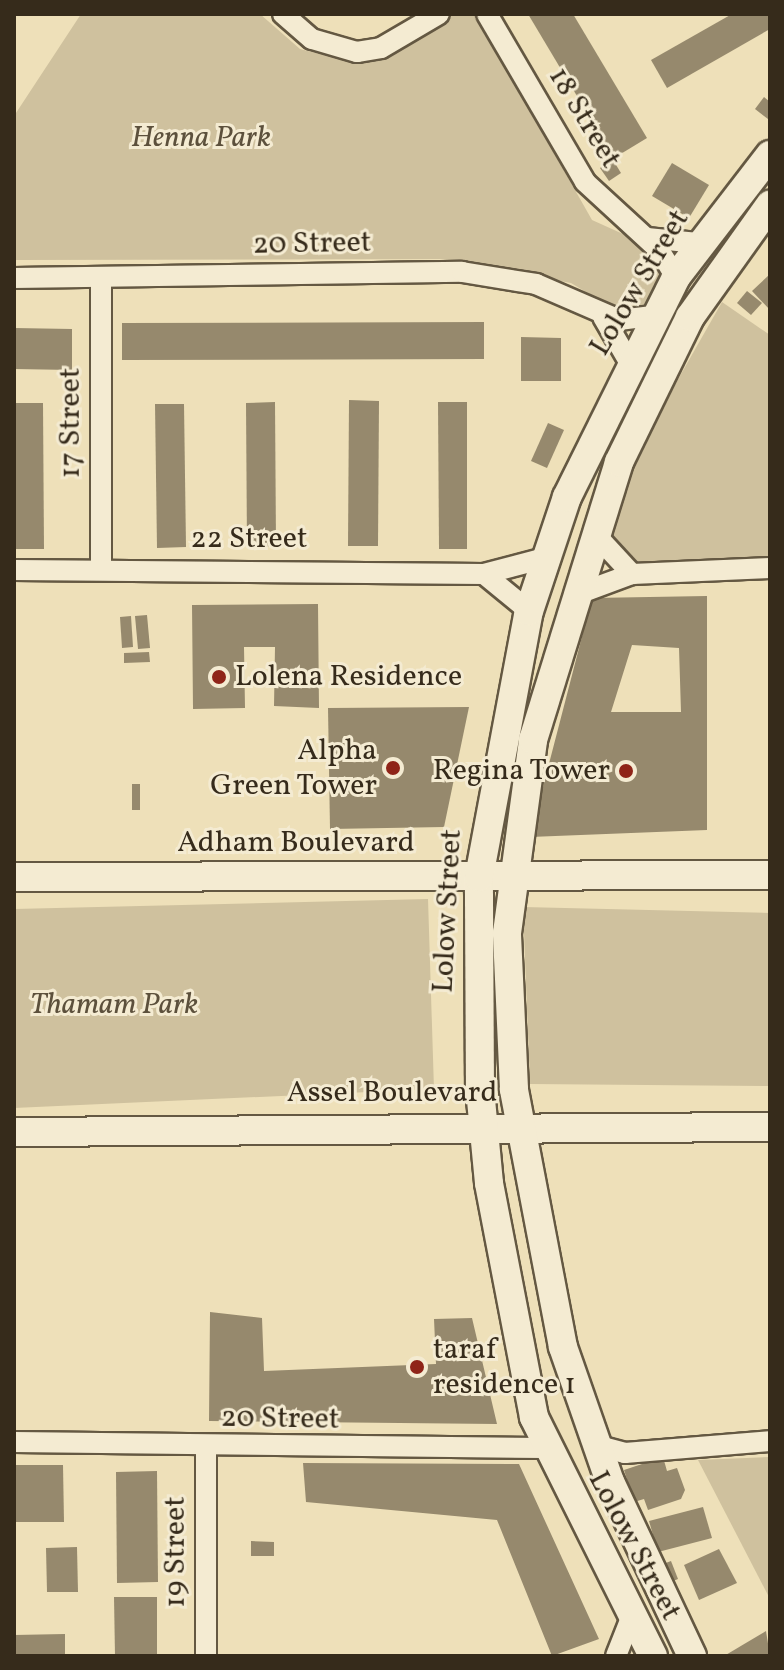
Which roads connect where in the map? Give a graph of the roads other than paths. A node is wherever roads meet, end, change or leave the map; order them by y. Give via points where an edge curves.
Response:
1 (283, 14) edge
2 (439, 14) edge
3 (487, 14) edge
4 (770, 155) edge
5 (770, 205) edge
6 (647, 238) junction
7 (698, 243) junction
8 (101, 277) junction
9 (676, 277) junction
10 (14, 278) edge
11 (653, 316) junction
12 (603, 317) junction
13 (631, 365) junction
14 (594, 533) junction
15 (545, 558) junction
16 (770, 568) edge
17 (14, 570) edge
18 (101, 570) junction
19 (484, 574) junction
20 (632, 574) junction
21 (572, 598) junction
22 (529, 611) junction
23 (770, 875) edge
24 (14, 877) edge
25 (479, 877) junction
26 (510, 877) junction
27 (519, 1127) junction
28 (770, 1127) edge
29 (224, 1128) junction
30 (484, 1128) junction
31 (14, 1132) edge
32 (201, 1153) dead end
33 (770, 1441) edge
34 (14, 1442) edge
35 (595, 1445) junction
36 (206, 1448) junction
37 (545, 1448) junction
38 (625, 1453) junction
39 (610, 1482) junction
40 (631, 1618) junction
41 (206, 1656) edge
42 (616, 1656) edge
43 (653, 1656) edge
44 (692, 1656) edge

1 - 2 street via 312,39 357,52 381,48
3 - 6 street, 18 Street via 585,182
4 - 7 street, Lolow Street
5 - 14 street, Lolow Street via 690,317
6 - 7 street
6 - 9 street, 18 Street
7 - 9 street, Lolow Street
8 - 10 street, 20 Street
8 - 12 street, 20 Street via 462,272 536,284
8 - 18 street, 17 Street
9 - 11 street, Lolow Street
11 - 12 street, 20 Street
11 - 13 street, Lolow Street
12 - 13 street
13 - 15 street, Lolow Street
14 - 20 street
14 - 21 street, Lolow Street
15 - 19 street, 22 Street
15 - 22 street, Lolow Street
16 - 20 street
17 - 18 street, 22 Street
18 - 19 street, 22 Street
19 - 22 street
20 - 21 street via 599,581
21 - 26 street, Lolow Street via 530,755
22 - 25 street, Lolow Street
23 - 26 street, Adham Boulevard
24 - 25 street, Adham Boulevard
25 - 26 street, Adham Boulevard
25 - 30 street, Lolow Street
26 - 27 street, Lolow Street via 507,1002
27 - 28 street, Assel Boulevard
27 - 30 street, Assel Boulevard
27 - 35 street, Lolow Street via 553,1306
29 - 30 street, Assel Boulevard
29 - 31 street, Assel Boulevard
29 - 32 street
30 - 37 street, Lolow Street via 504,1280
33 - 38 street
34 - 36 street, 20 Street
35 - 38 street
35 - 39 street, Lolow Street
36 - 37 street, 20 Street
36 - 41 street, 19 Street
37 - 40 street, Lolow Street
38 - 39 street
39 - 44 street, Lolow Street
40 - 42 street
40 - 43 street, Lolow Street

